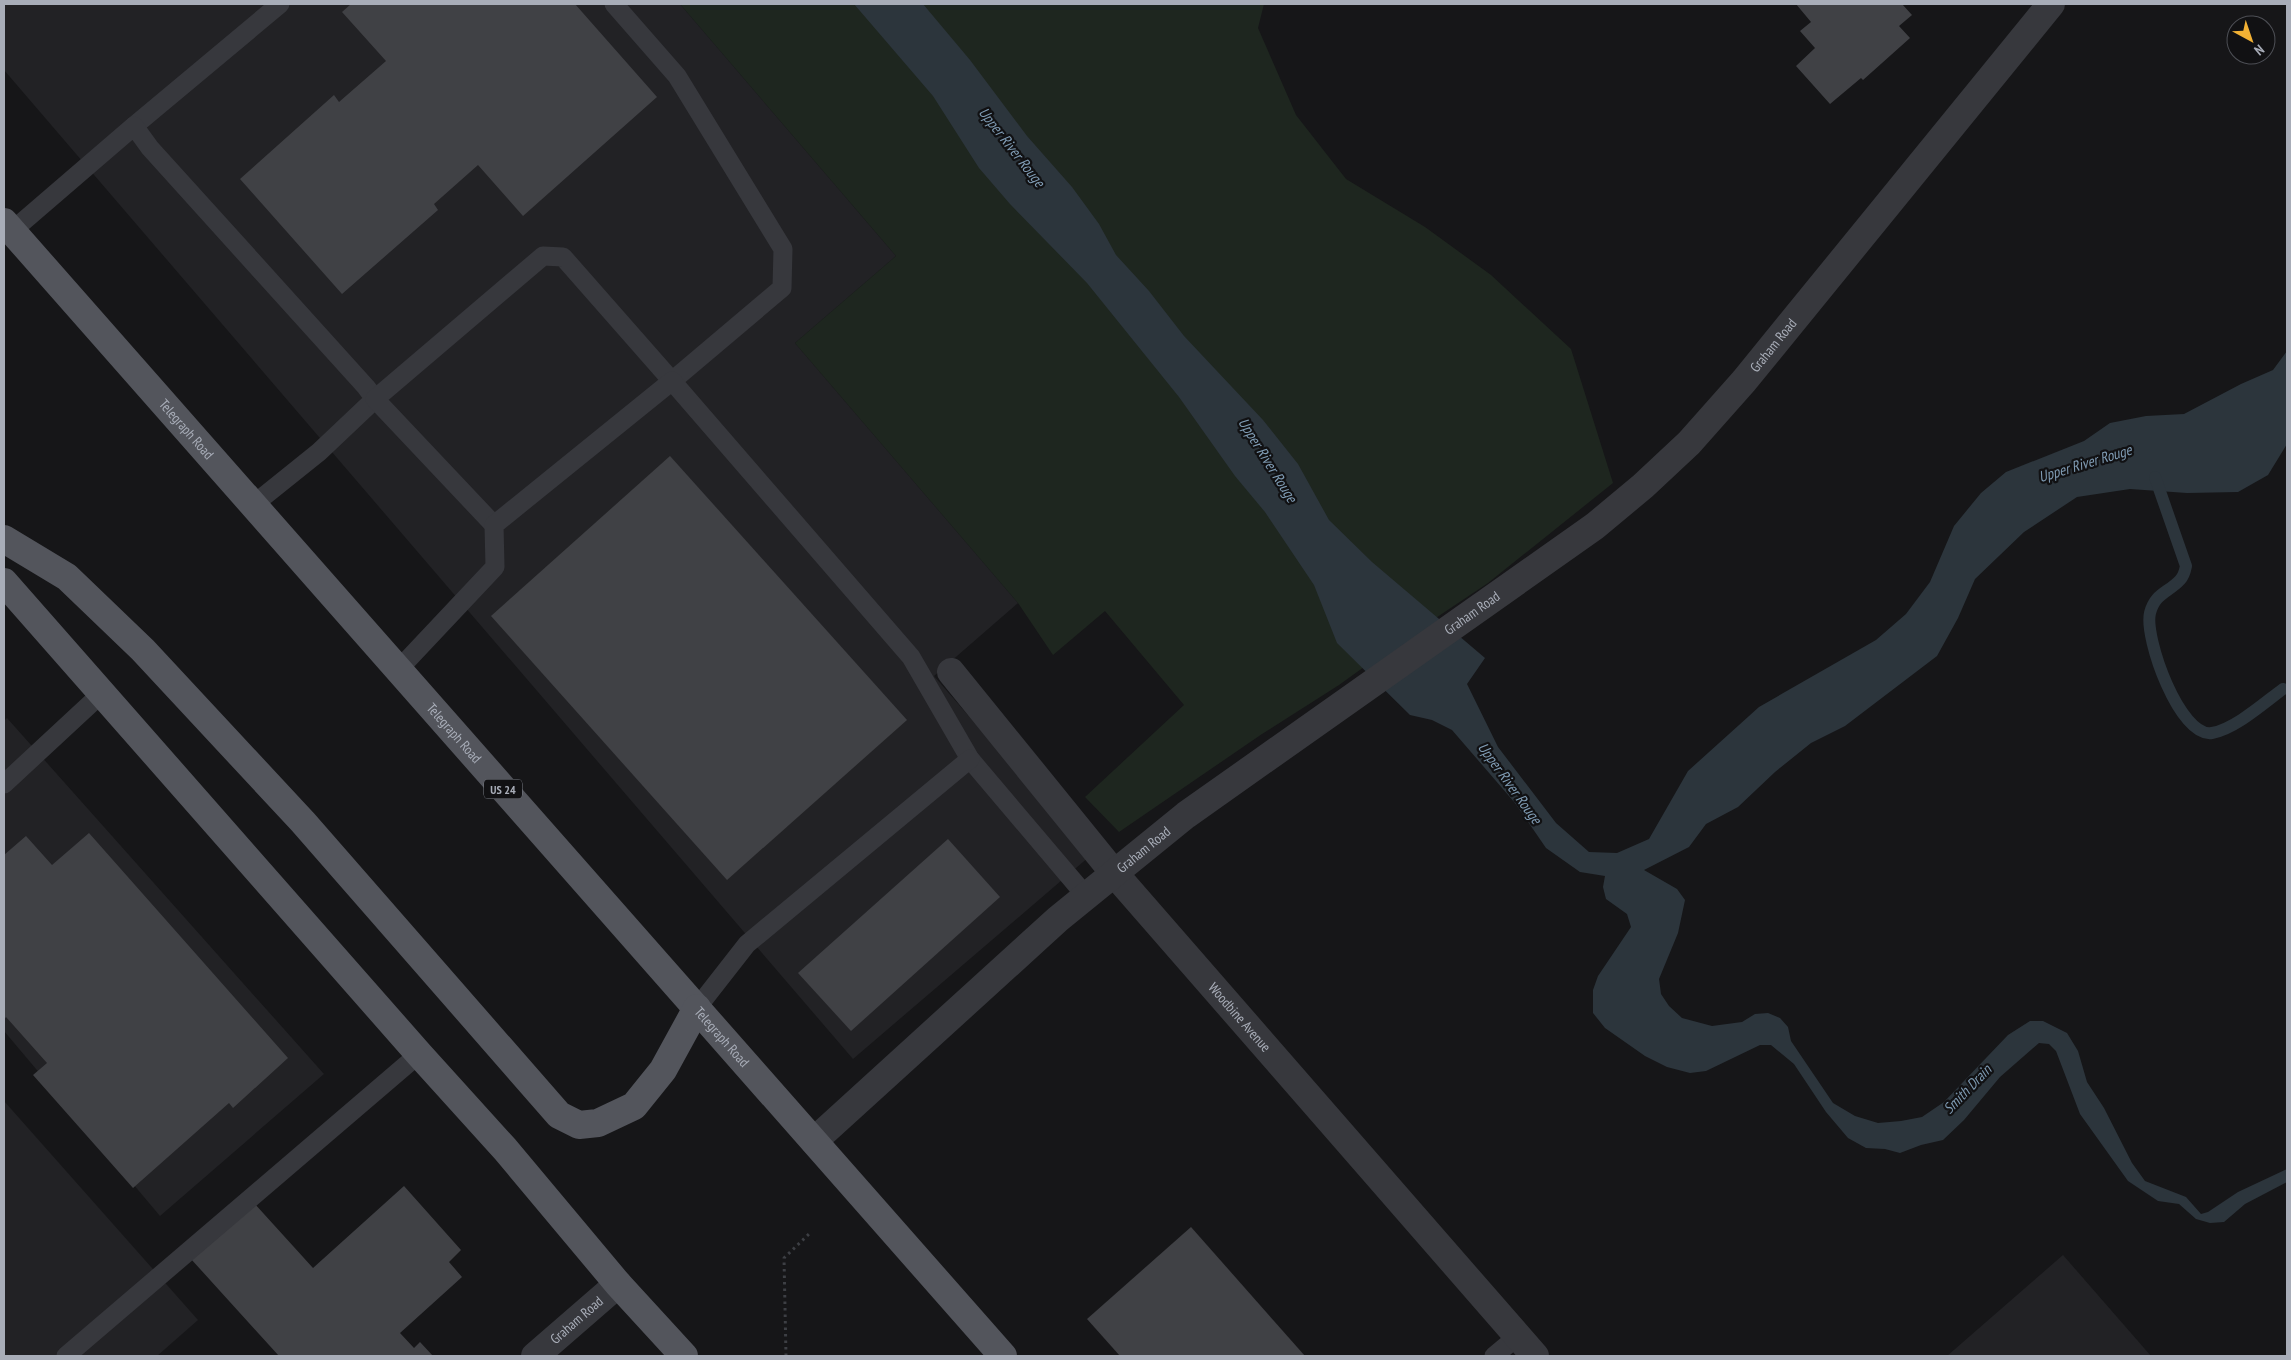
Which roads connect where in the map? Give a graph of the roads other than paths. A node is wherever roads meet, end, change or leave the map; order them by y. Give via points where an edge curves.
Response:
1 (280, 4) edge
2 (614, 4) edge
3 (2051, 4) edge
4 (134, 126) junction
5 (8, 226) edge
6 (672, 381) junction
7 (375, 399) junction
8 (253, 505) junction
9 (494, 525) junction
10 (4, 539) edge
11 (4, 582) edge
12 (398, 670) junction
13 (951, 672) dead end
14 (101, 694) junction
15 (970, 759) junction
16 (4, 784) edge
17 (1114, 873) junction
18 (1086, 896) junction
19 (697, 1008) junction
20 (419, 1054) junction
21 (814, 1141) junction
22 (618, 1284) junction
23 (1518, 1336) junction
24 (66, 1356) edge
25 (535, 1356) edge
26 (684, 1356) edge
27 (1003, 1356) edge
28 (1494, 1356) edge
29 (1535, 1356) edge

1 - 4 lane
2 - 6 lane via 677,76 783,249 782,288
3 - 17 street, Graham Road via 1744,381 1689,443 1643,486 1594,526 1186,815
4 - 5 lane
4 - 7 lane via 150,148
5 - 8 main road, Telegraph Road / US 24
6 - 7 lane via 563,257 543,256
6 - 9 lane
6 - 15 lane via 911,657
7 - 8 lane via 319,452
7 - 9 lane
8 - 12 main road, Telegraph Road / US 24
9 - 12 lane via 495,566
10 - 19 main road via 67,577 143,650 303,822 559,1114 579,1124 598,1123 634,1106 663,1070
11 - 14 main road
12 - 19 main road, Telegraph Road / US 24
13 - 17 street, Woodbine Avenue
14 - 16 lane
14 - 20 main road
15 - 18 lane
15 - 19 lane via 747,944
17 - 18 street, Graham Road
17 - 23 street, Woodbine Avenue
18 - 21 street, Graham Road
19 - 21 main road, Telegraph Road / US 24
20 - 22 main road via 505,1149
20 - 24 lane
21 - 27 main road, Telegraph Road / US 24
22 - 25 street, Graham Road
22 - 26 main road
23 - 28 lane
23 - 29 street, Woodbine Avenue

